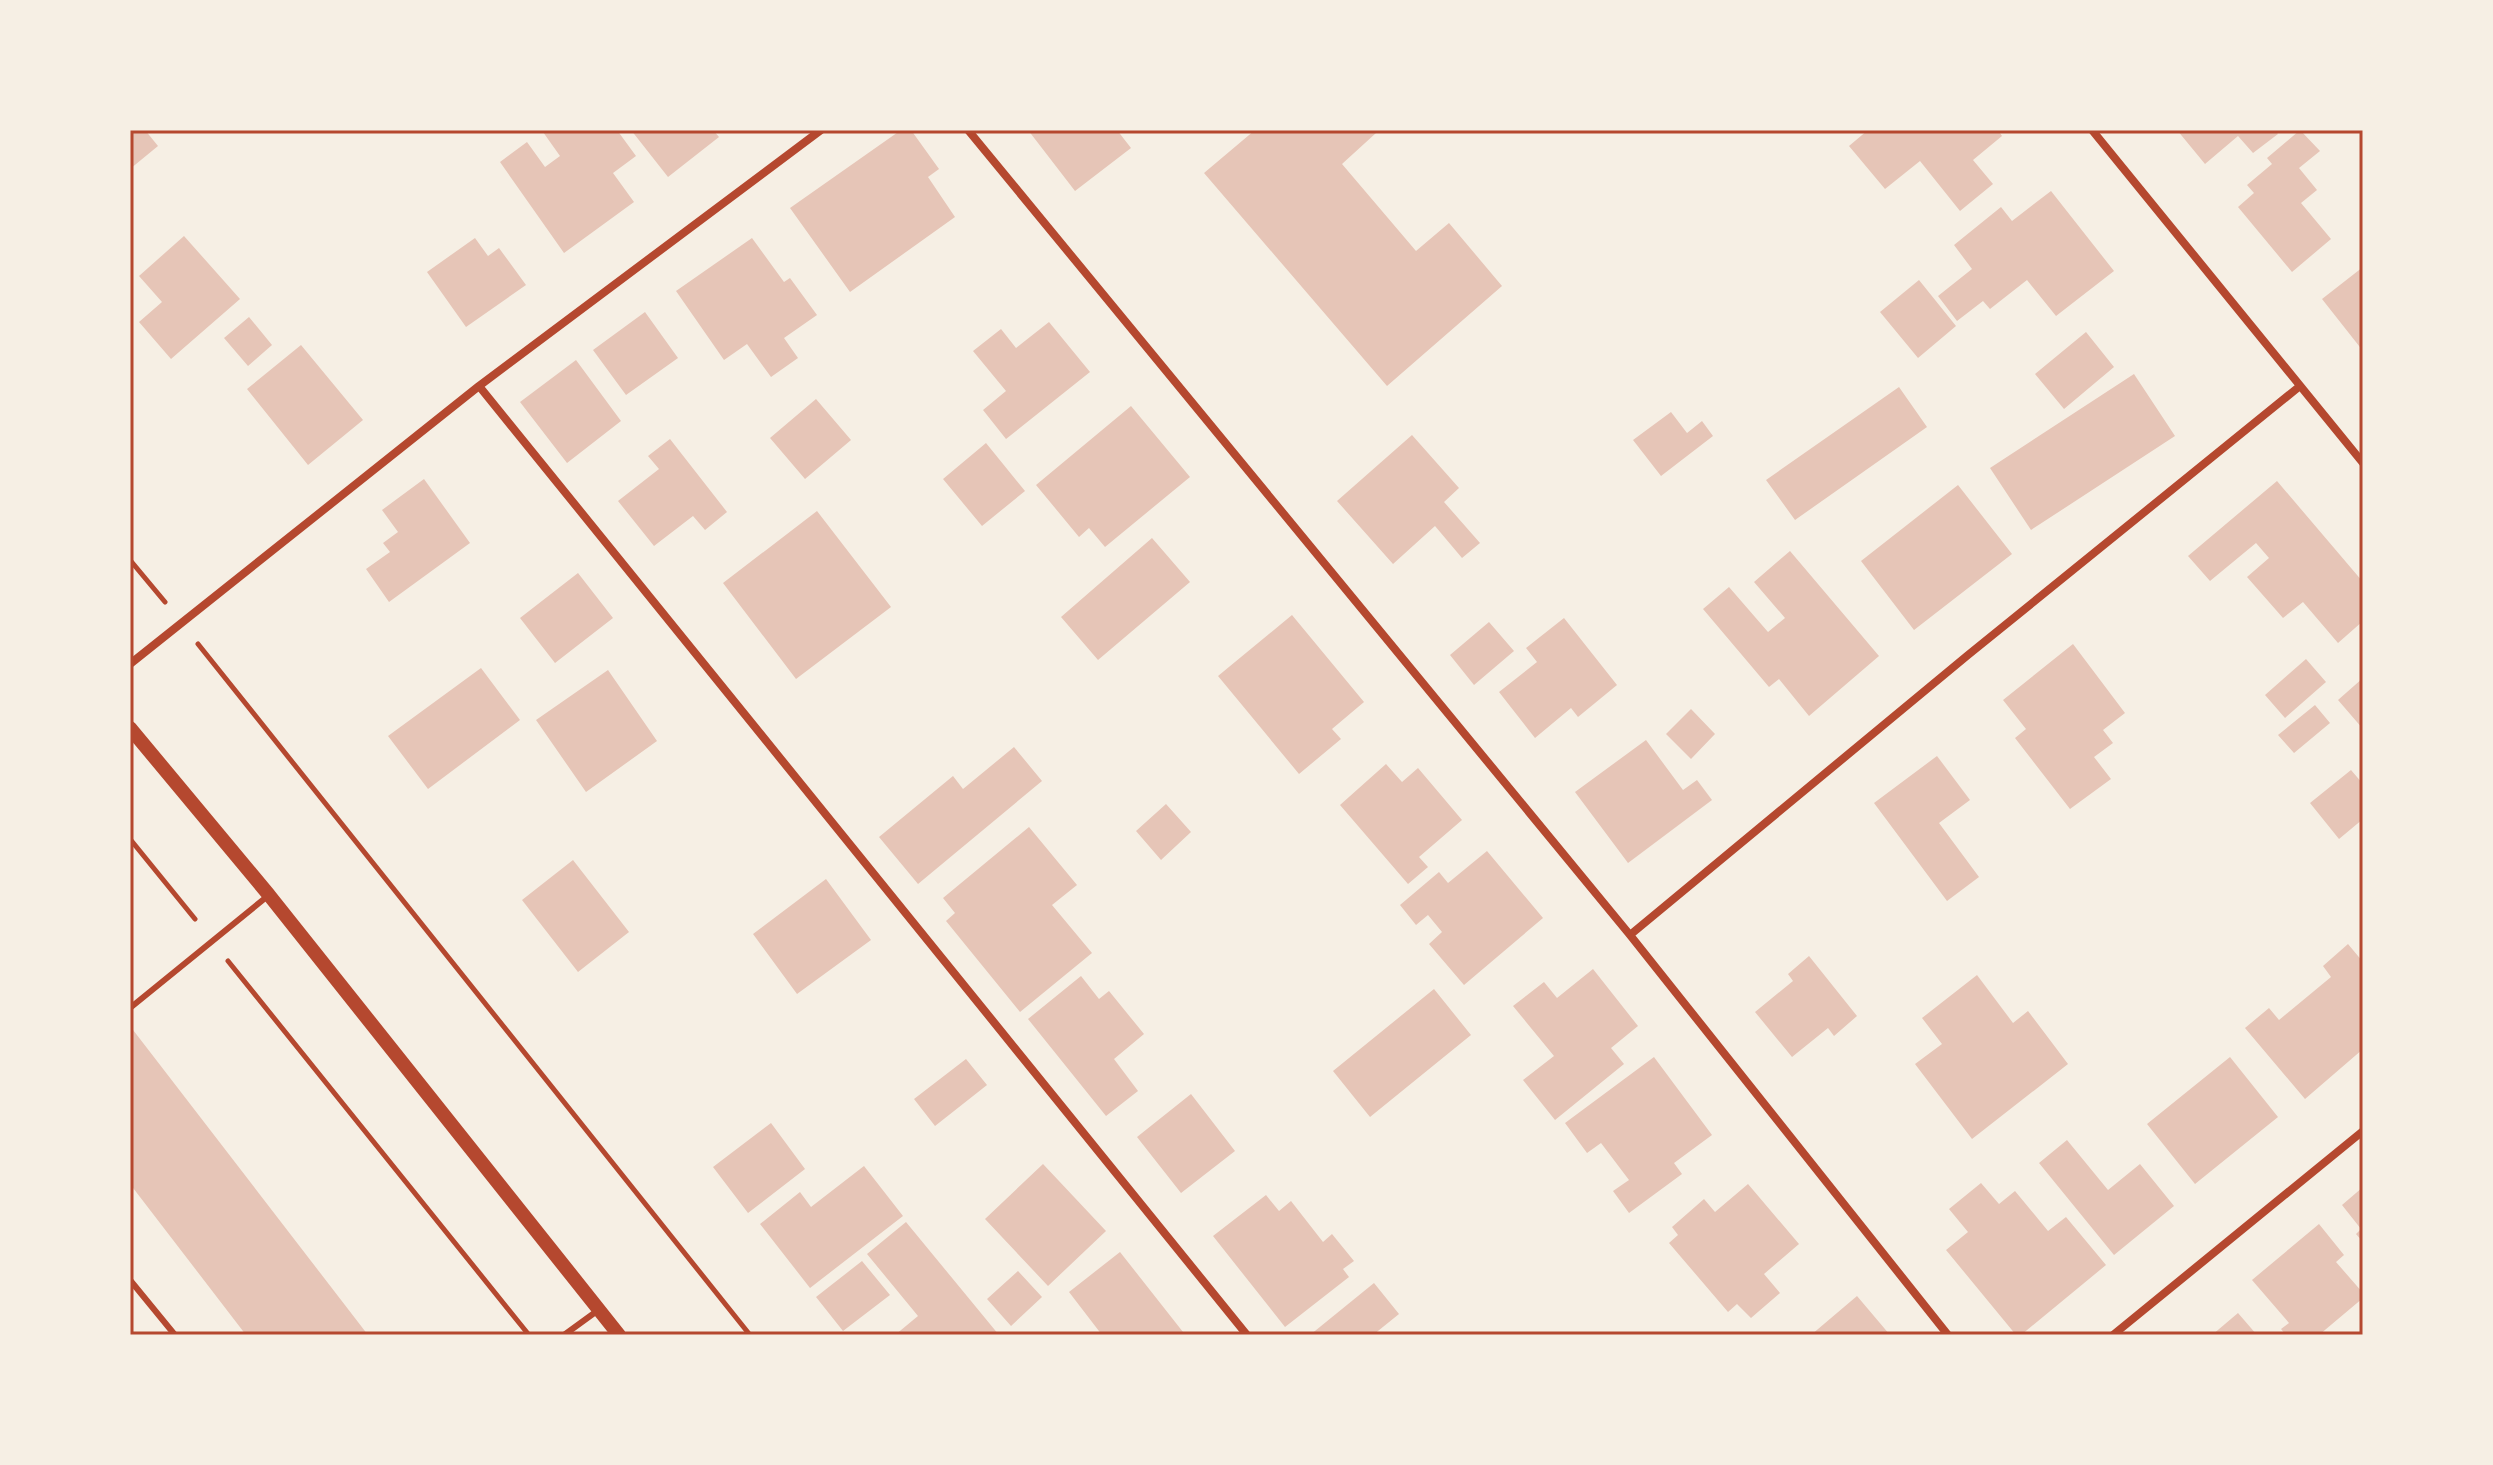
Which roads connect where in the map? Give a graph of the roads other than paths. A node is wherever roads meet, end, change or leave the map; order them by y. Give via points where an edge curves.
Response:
1 (821, 130) edge
2 (968, 130) edge
3 (2092, 130) edge
4 (479, 386) junction
5 (2300, 386) junction
6 (2363, 463) edge
7 (130, 664) edge
8 (130, 728) edge
9 (269, 895) junction
10 (1630, 935) junction
11 (130, 1008) edge
12 (2363, 1131) edge
13 (130, 1280) edge
14 (599, 1309) junction
15 (175, 1335) edge
16 (564, 1335) edge
17 (619, 1335) edge
18 (1247, 1335) edge
19 (1948, 1335) edge
20 (2113, 1335) edge

1 - 4 street
2 - 10 street
3 - 5 street
4 - 7 street
4 - 18 street
5 - 6 street
5 - 10 street
8 - 9 street
9 - 11 lane
9 - 14 street
10 - 19 street
12 - 20 street
13 - 15 lane
14 - 16 lane
14 - 17 street

